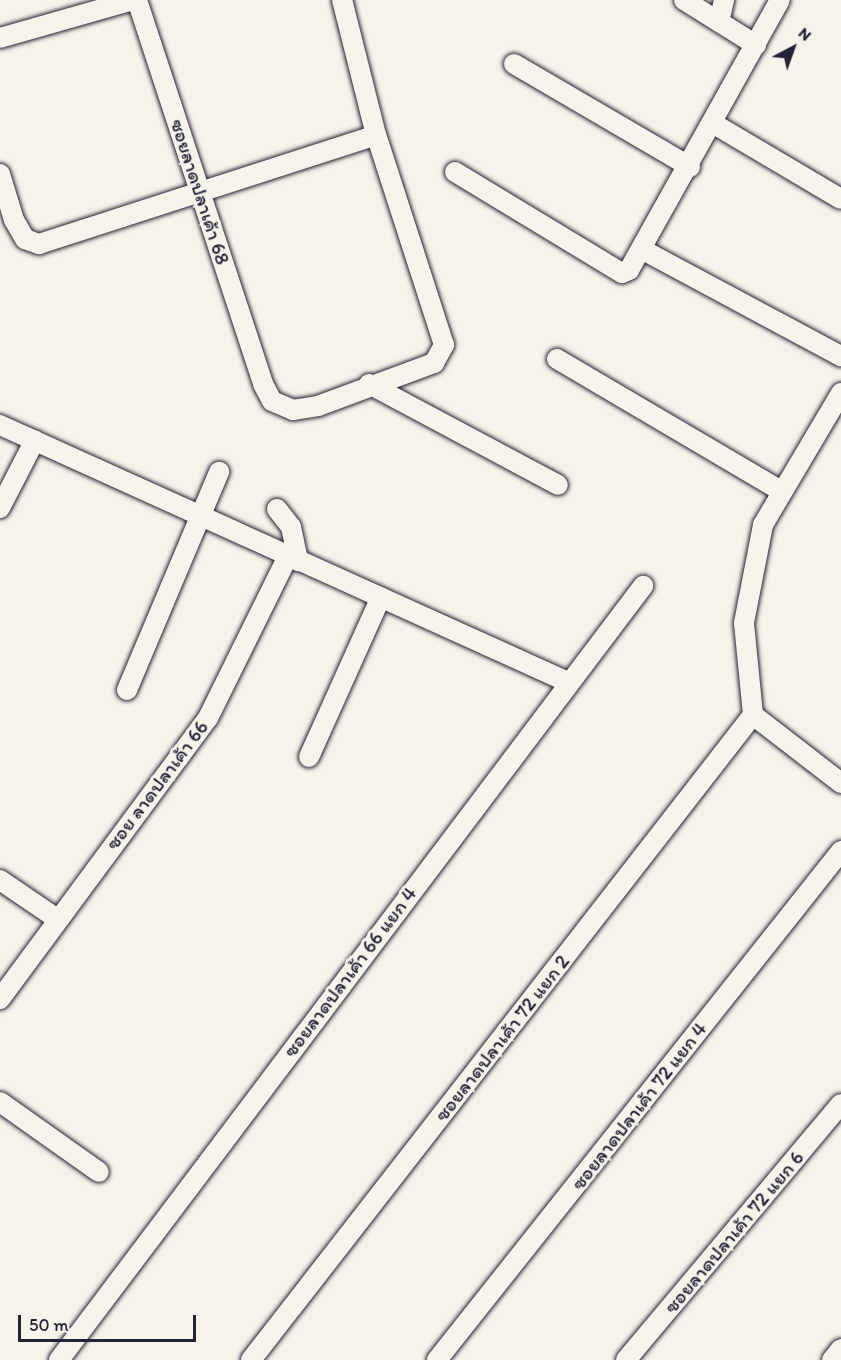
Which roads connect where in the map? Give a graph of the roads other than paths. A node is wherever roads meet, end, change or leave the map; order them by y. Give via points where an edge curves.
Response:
1 (135, 0) edge
2 (342, 0) edge
3 (684, 0) edge
4 (724, 0) edge
5 (780, 0) edge
6 (719, 22) junction
7 (0, 38) edge
8 (756, 45) junction
9 (514, 64) dead end
10 (714, 124) junction
11 (376, 135) junction
12 (690, 166) junction
13 (455, 172) dead end
14 (0, 174) edge
15 (199, 192) junction
16 (841, 199) edge
17 (643, 250) junction
18 (841, 356) edge
19 (557, 358) dead end
20 (369, 384) junction
21 (841, 393) edge
22 (0, 425) edge
23 (35, 440) junction
24 (219, 472) dead end
25 (558, 485) dead end
26 (779, 490) junction
27 (0, 508) edge
28 (277, 509) dead end
29 (202, 516) junction
30 (293, 558) junction
31 (643, 586) dead end
32 (381, 597) junction
33 (568, 682) junction
34 (127, 690) dead end
35 (753, 715) junction
36 (309, 757) dead end
37 (841, 783) edge
38 (841, 851) edge
39 (0, 880) edge
40 (56, 918) junction
41 (0, 999) edge
42 (0, 1102) edge
43 (841, 1104) edge
44 (99, 1172) dead end
45 (841, 1349) edge
46 (59, 1360) edge
47 (251, 1360) edge
48 (437, 1360) edge
49 (626, 1360) edge
50 (832, 1360) edge

1 - 7 street
1 - 15 street, ซอยลาดปลาเค้า 68
2 - 11 street
3 - 6 street
4 - 6 street
5 - 8 street
6 - 8 street
8 - 10 street
9 - 12 street
10 - 12 street
10 - 16 street
11 - 15 street
11 - 20 street via 444,345 434,363
12 - 17 street
13 - 17 street via 622,273
14 - 15 street via 14,220 25,239 39,244
15 - 20 street, ซอยลาดปลาเค้า 68 via 272,401 293,410 318,406
17 - 18 street
19 - 26 street
20 - 25 street
21 - 26 street
22 - 23 street
23 - 27 street
23 - 29 street
24 - 29 street
26 - 35 street via 763,525 744,622
28 - 30 street via 291,527
29 - 30 street
29 - 34 street
30 - 32 street
30 - 40 street, ซอย ลาดปลาเค้า 66 via 208,718
31 - 33 street, ซอยลาดปลาเค้า 66 แยก 4
32 - 33 street
32 - 36 street
33 - 46 street, ซอยลาดปลาเค้า 66 แยก 4
35 - 37 street
35 - 47 street, ซอยลาดปลาเค้า 72 แยก 2
38 - 48 street, ซอยลาดปลาเค้า 72 แยก 4
39 - 40 street
40 - 41 street, ซอย ลาดปลาเค้า 66
42 - 44 street
43 - 49 street, ซอยลาดปลาเค้า 72 แยก 6
45 - 50 street

